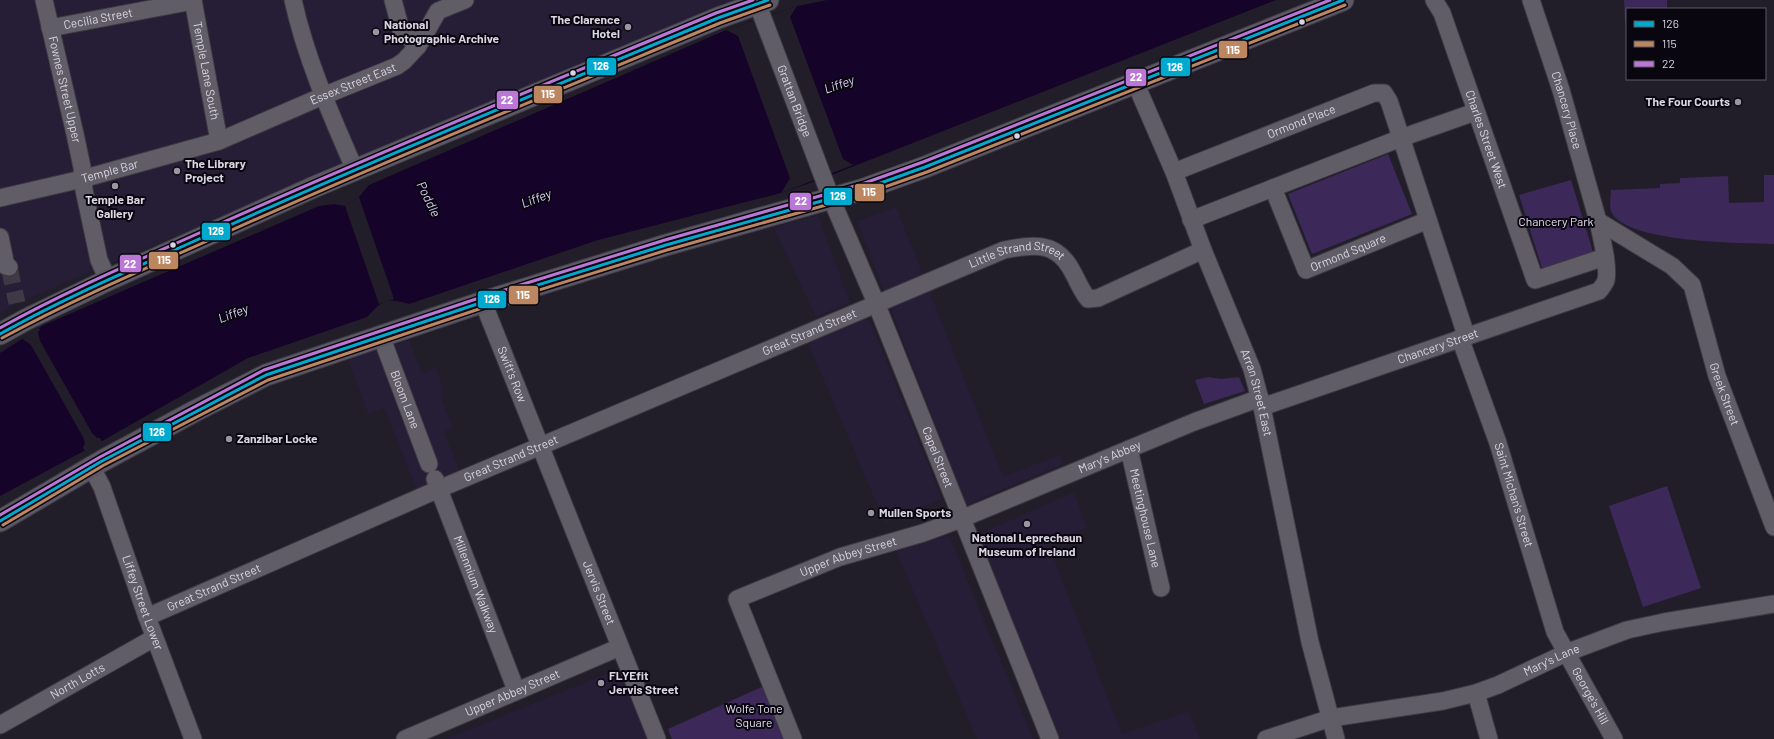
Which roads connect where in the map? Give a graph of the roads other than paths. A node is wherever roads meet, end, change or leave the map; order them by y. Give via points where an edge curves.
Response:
1 (44, 0) edge
2 (193, 0) edge
3 (293, 0) edge
4 (393, 0) edge
5 (465, 0) edge
6 (1343, 0) edge
7 (1434, 0) edge
8 (1531, 0) edge
9 (761, 5) edge
10 (437, 6) edge
11 (116, 7) edge
12 (50, 28) junction
13 (418, 46) junction
14 (1135, 82) junction
15 (323, 96) junction
16 (1475, 112) junction
17 (1402, 138) junction
18 (219, 142) junction
19 (355, 170) junction
20 (1174, 172) junction
21 (82, 179) junction
22 (1273, 188) junction
23 (0, 198) edge
24 (831, 198) junction
25 (1191, 220) junction
26 (1428, 220) junction
27 (1598, 221) junction
28 (0, 237) edge
29 (1203, 250) junction
30 (1605, 257) junction
31 (9, 267) tunnel mouth
32 (1606, 278) joint
33 (108, 280) junction
34 (483, 302) junction
35 (876, 303) junction
36 (0, 334) edge
37 (380, 336) junction
38 (1463, 336) junction
39 (1261, 402) junction
40 (541, 446) junction
41 (1129, 449) junction
42 (92, 468) junction
43 (435, 477) junction
44 (961, 519) junction
45 (0, 521) edge
46 (1774, 527) edge
47 (1161, 588) dead end
48 (1774, 604) edge
49 (147, 617) junction
50 (154, 638) junction
51 (620, 647) junction
52 (1566, 653) junction
53 (516, 690) junction
54 (1476, 693) junction
55 (1331, 718) junction
56 (0, 725) edge
57 (193, 739) edge
58 (405, 739) edge
59 (657, 739) edge
60 (793, 739) edge
61 (1050, 739) edge
62 (1266, 739) edge
63 (1336, 739) edge
64 (1489, 739) edge
65 (1614, 739) edge

1 - 12 street, Fownes Street Upper
2 - 11 street, Cecilia Street
2 - 18 street, Temple Lane South
3 - 15 street
4 - 13 street via 401,30
5 - 10 street, Essex Street East
6 - 14 main road
7 - 16 street, Charles Street West via 1442,13
8 - 27 street, Chancery Place via 1561,90
9 - 19 main road via 718,18
9 - 24 street, Grattan Bridge
10 - 13 street, Essex Street East
11 - 12 street, Cecilia Street
12 - 21 street, Fownes Street Upper via 82,167
13 - 15 street, Essex Street East via 397,66
14 - 20 street, Arran Street East
14 - 24 main road via 925,167
15 - 18 street, Essex Street East
15 - 19 street
16 - 17 street
16 - 30 street, Charles Street West via 1535,280
17 - 20 street, Ormond Place via 1390,101 1384,93 1374,93
17 - 22 street
17 - 26 street
18 - 21 street, Temple Bar
19 - 33 main road
20 - 25 street, Arran Street East
21 - 23 street, Temple Bar
21 - 33 street, Fownes Street Upper via 99,260
22 - 25 street
22 - 26 street, Ormond Square via 1306,270
24 - 34 main road via 666,245
24 - 35 street, Capel Street
25 - 29 street, Arran Street East
26 - 38 street
27 - 30 street, Chancery Place
27 - 46 street, Greek Street via 1672,266 1692,285 1717,376
28 - 31 street via 6,266
29 - 35 street, Little Strand Street via 1098,298 1088,299 1060,254 1047,247 1032,245 1004,250
29 - 39 street, Arran Street East via 1252,369
30 - 32 street, Chancery Place
32 - 38 street, Chancery Street via 1599,291
33 - 36 main road
34 - 37 main road
34 - 40 street, Swift's Row
35 - 40 street, Great Strand Street
35 - 44 street, Capel Street
37 - 42 main road via 266,375
37 - 43 street, Bloom Lane
38 - 39 street, Chancery Street
38 - 52 street, Saint Michan's Street via 1555,632
39 - 41 street, Mary's Abbey
39 - 55 street, Arran Street East via 1310,642
40 - 43 street, Great Strand Street
40 - 51 street, Jervis Street
41 - 44 street, Mary's Abbey
41 - 47 street, Meetinghouse Lane
42 - 45 main road
42 - 49 street, Liffey Street Lower via 102,487
43 - 49 street, Great Strand Street
43 - 53 street, Millennium Walkway
44 - 60 street, Upper Abbey Street via 840,557 736,599
44 - 61 street, Capel Street
48 - 52 street, Mary's Lane via 1626,630
49 - 50 street, Liffey Street Lower
50 - 56 street, North Lotts
50 - 57 street, Liffey Street Lower
51 - 53 street, Upper Abbey Street
51 - 59 street, Jervis Street
52 - 54 street, Mary's Lane
52 - 65 street, George's Hill
53 - 58 street, Upper Abbey Street
54 - 55 street, Mary's Lane via 1443,701
54 - 64 street
55 - 62 street, Mary's Lane
55 - 63 street, Arran Street East

